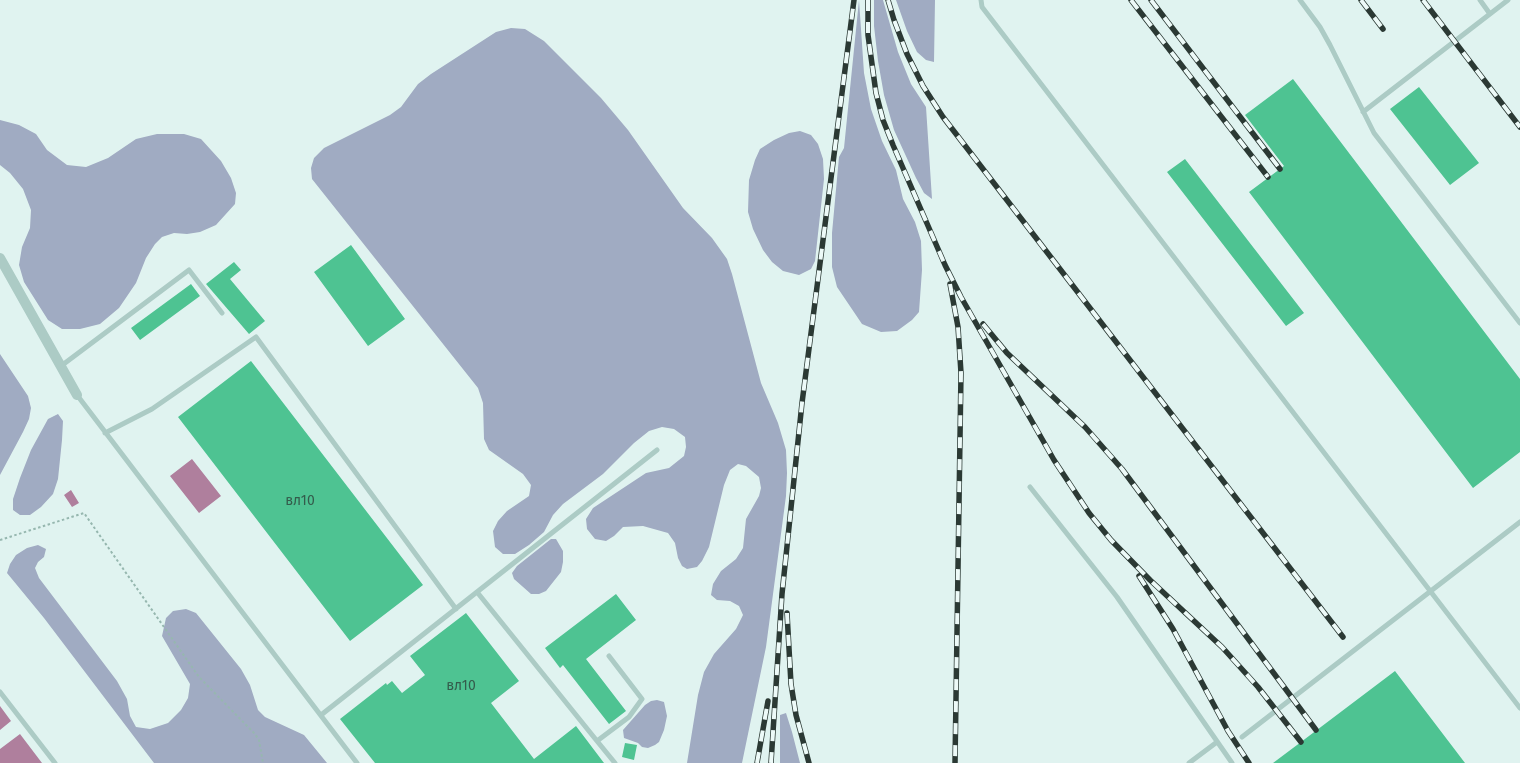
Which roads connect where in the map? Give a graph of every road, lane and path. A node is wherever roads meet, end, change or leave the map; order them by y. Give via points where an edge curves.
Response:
1 (982, 0) edge
2 (1300, 0) edge
3 (1480, 0) edge
4 (1508, 0) edge
5 (1490, 14) junction
6 (1363, 112) junction
7 (0, 258) edge
8 (222, 313) dead end
9 (1520, 323) edge
10 (62, 366) junction
11 (77, 395) joint
12 (105, 433) junction
13 (657, 450) dead end
14 (1030, 487) dead end
15 (1520, 522) edge
16 (0, 540) edge
17 (477, 592) junction
18 (1431, 592) junction
19 (456, 608) junction
20 (609, 656) dead end
21 (0, 692) edge
22 (1520, 708) edge
23 (321, 715) junction
24 (1242, 737) dead end
25 (597, 741) junction
26 (1217, 742) junction
27 (55, 763) edge
28 (263, 763) edge
29 (357, 763) edge
30 (615, 763) edge
31 (1188, 763) edge
32 (1232, 763) edge

1 - 18 lane via 982,6
2 - 6 lane via 1320,27
3 - 5 lane
4 - 5 lane
5 - 6 lane
6 - 9 lane via 1374,133
7 - 10 street
8 - 10 lane via 189,270
10 - 11 street
11 - 12 lane
12 - 19 lane via 152,409 256,337
12 - 23 lane
13 - 17 lane
14 - 26 lane via 1117,597
15 - 18 lane
16 - 28 path via 84,513 199,677 255,734
17 - 19 lane
17 - 25 lane
18 - 22 lane
18 - 24 lane
19 - 23 lane
20 - 25 lane via 642,699 629,717
21 - 27 lane
23 - 29 lane
25 - 30 lane
26 - 31 lane
26 - 32 lane

